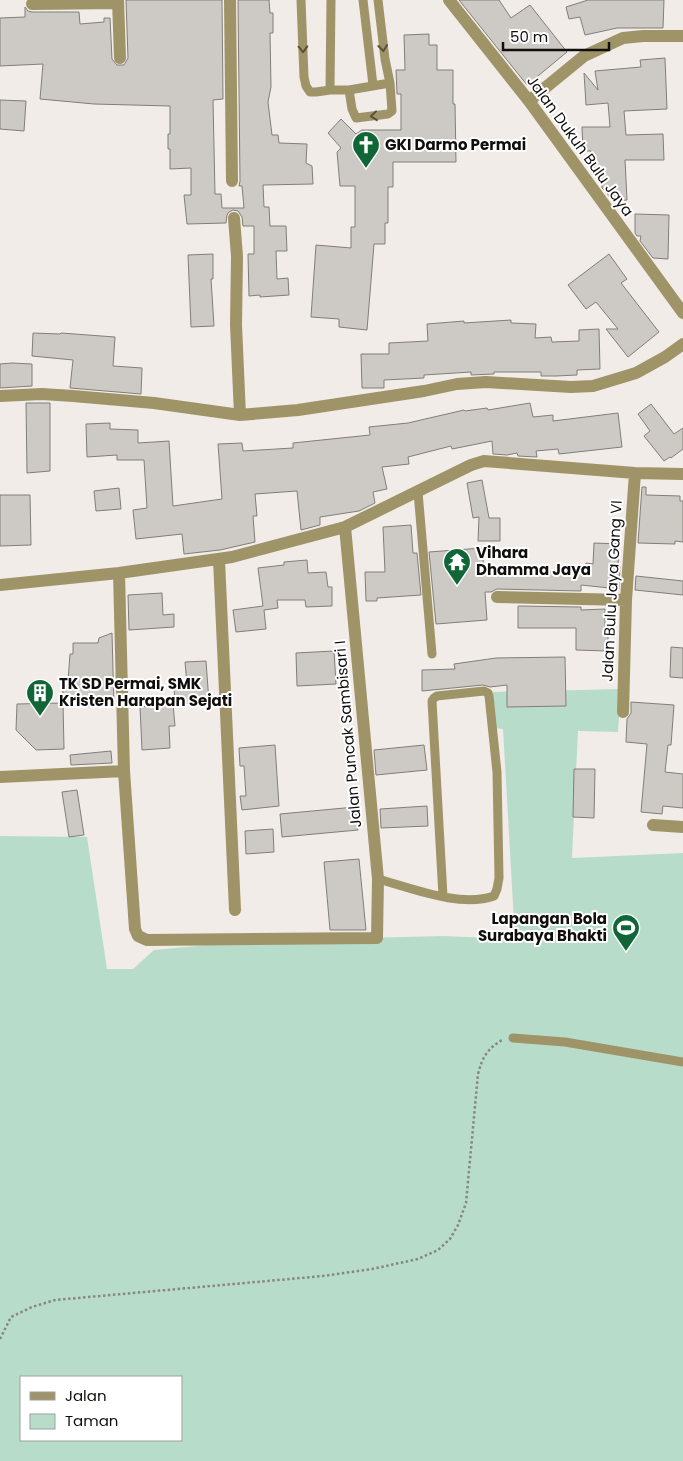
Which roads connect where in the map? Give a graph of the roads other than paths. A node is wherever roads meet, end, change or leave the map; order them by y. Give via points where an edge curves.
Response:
1 (230, 0) edge
2 (301, 0) edge
3 (331, 0) edge
4 (363, 0) edge
5 (378, 0) edge
6 (449, 0) edge
7 (118, 1) edge
8 (32, 4) dead end
9 (683, 36) edge
10 (120, 58) dead end
11 (390, 83) junction
12 (374, 85) junction
13 (330, 90) junction
14 (349, 90) junction
15 (529, 101) junction
16 (232, 181) dead end
17 (234, 218) dead end
18 (683, 313) edge
19 (683, 344) edge
20 (0, 396) edge
21 (240, 415) junction
22 (635, 472) junction
23 (683, 474) edge
24 (418, 492) junction
25 (344, 526) junction
26 (220, 560) junction
27 (119, 573) junction
28 (0, 585) edge
29 (497, 597) dead end
30 (626, 600) junction
31 (432, 654) dead end
32 (623, 712) dead end
33 (124, 771) junction
34 (0, 777) edge
35 (653, 825) dead end
36 (683, 827) edge
37 (378, 879) junction
38 (443, 896) junction
39 (235, 910) dead end
40 (513, 1038) road end
41 (683, 1062) edge

1 - 16 street
2 -> 13 lane via 306,86 310,92
3 - 13 lane
4 - 12 lane
5 -> 11 lane
6 - 15 street, Jalan Dukuh Bulu Jaya
7 - 8 street
7 - 10 street
9 - 15 street via 623,38 584,56
11 - 12 lane
11 -> 14 lane via 392,112 388,114 356,118
12 - 14 lane
13 - 14 lane
15 - 18 street, Jalan Dukuh Bulu Jaya
17 - 21 street
19 - 21 street via 636,372 593,386 457,384 298,410
20 - 21 street via 72,396
22 - 23 street
22 - 24 street via 484,461
22 - 30 street, Jalan Bulu Jaya Gang VI
24 - 25 street
24 - 31 lane
25 - 26 street
25 - 37 street, Jalan Puncak Sambisari I
26 - 27 street
26 - 39 street
27 - 28 street
27 - 33 street
29 - 30 street
30 - 32 street, Jalan Bulu Jaya Gang VI
33 - 34 street
33 - 37 street, Jalan Puncak Sambisari I via 135,929 138,936 147,940 377,938
35 - 36 street
37 - 38 lane
38 - 38 lane via 484,900 494,896 498,889 497,772 489,696 484,691 437,696 432,701
40 - 41 lane via 565,1042

